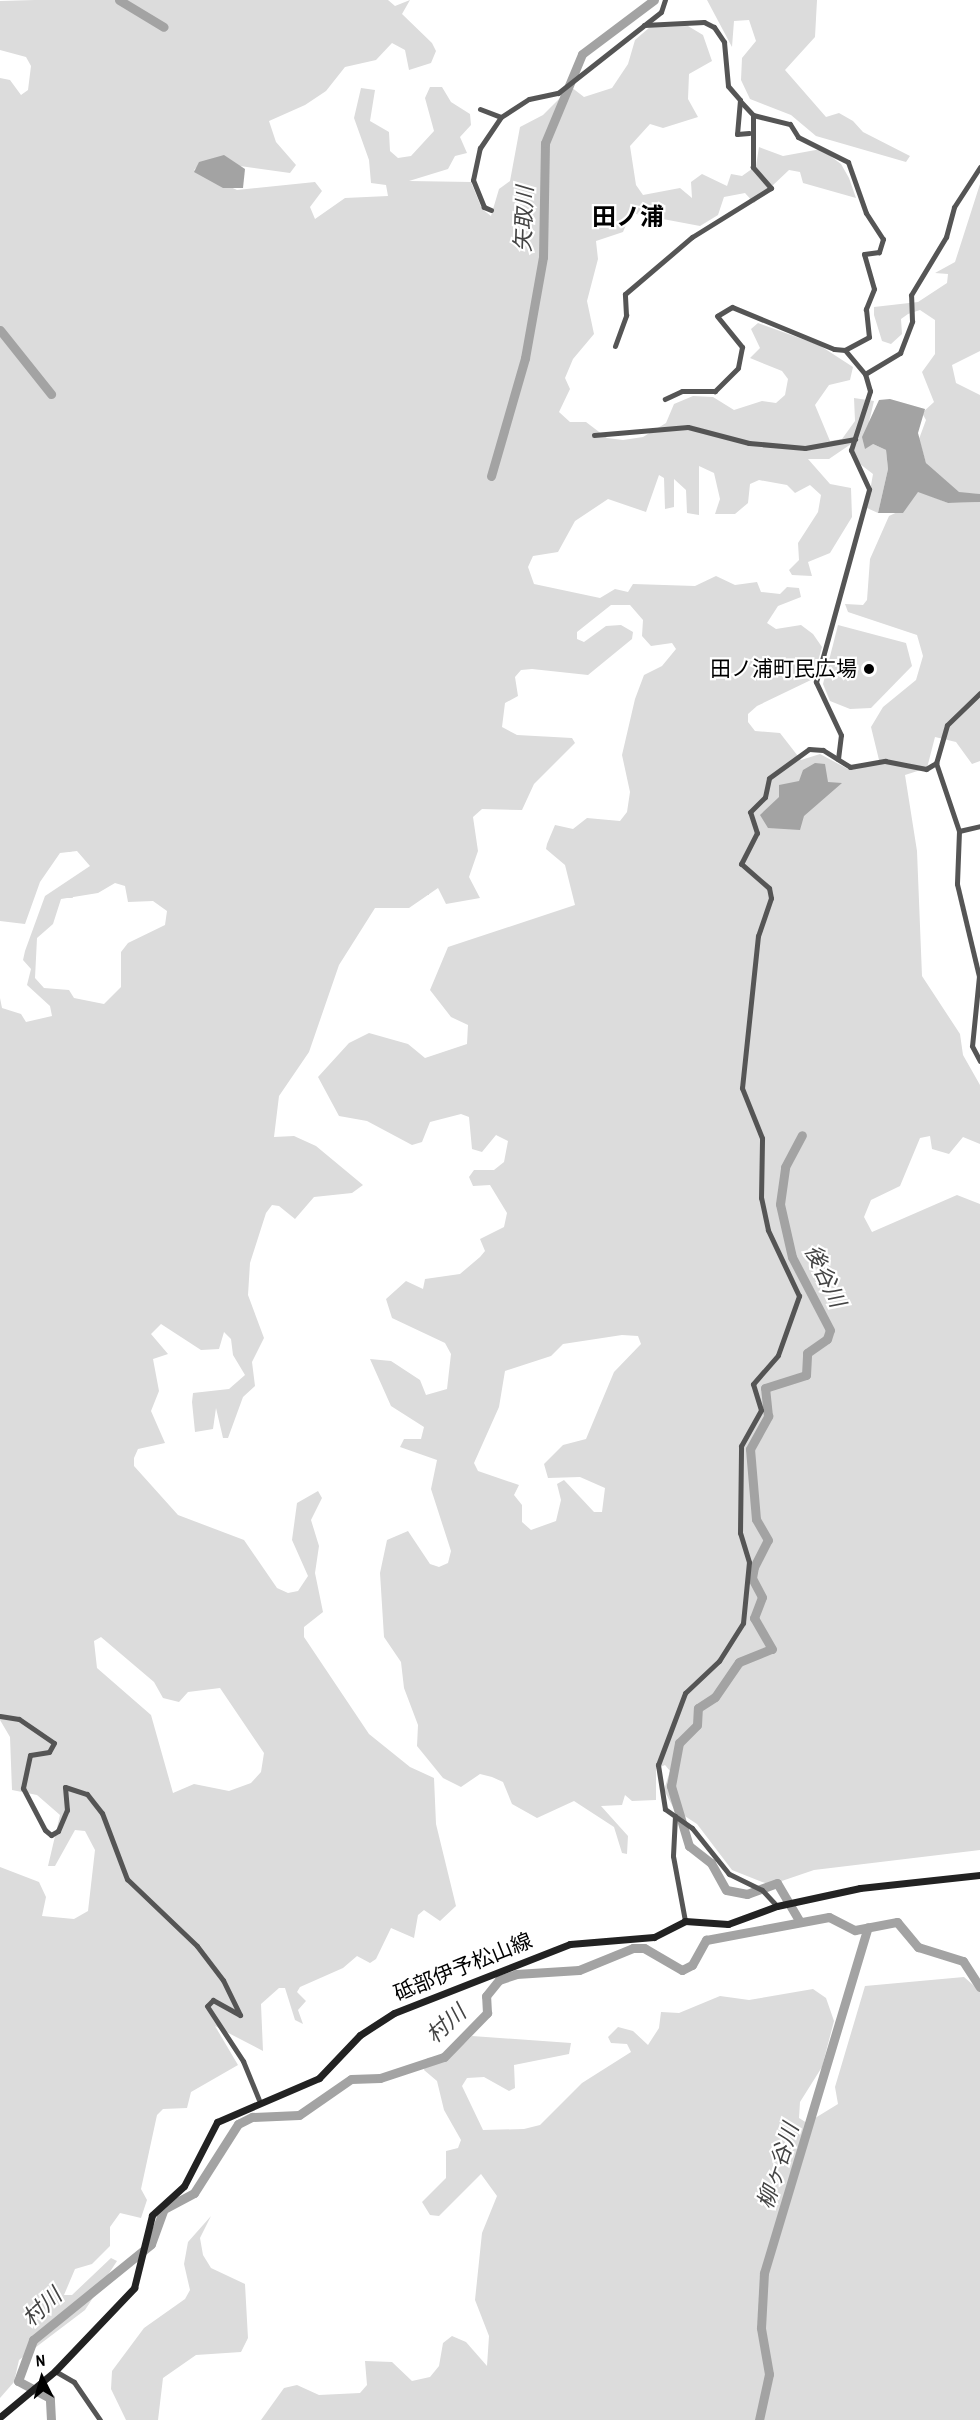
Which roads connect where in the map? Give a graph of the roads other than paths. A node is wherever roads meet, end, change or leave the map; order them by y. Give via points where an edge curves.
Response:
1 (665, 0) edge
2 (644, 25) junction
3 (740, 100) junction
4 (480, 109) dead end
5 (753, 115) junction
6 (501, 117) junction
7 (749, 133) junction
8 (980, 168) edge
9 (491, 210) dead end
10 (615, 346) dead end
11 (845, 350) junction
12 (866, 374) junction
13 (665, 399) dead end
14 (594, 435) dead end
15 (855, 439) junction
16 (980, 693) edge
17 (838, 759) junction
18 (936, 763) junction
19 (980, 826) edge
20 (958, 831) junction
21 (973, 949) junction
22 (980, 949) edge
23 (980, 1061) edge
24 (0, 1716) edge
25 (675, 1816) junction
26 (980, 1875) edge
27 (777, 1906) junction
28 (686, 1921) junction
29 (259, 2100) junction
30 (55, 2371) junction
31 (0, 2417) edge
32 (100, 2420) edge

1 - 2 street via 661,12
2 - 3 street via 704,22 714,27 724,42 728,86
2 - 6 street via 554,96 529,99
3 - 5 street
3 - 7 street via 737,134
4 - 6 street
5 - 7 street
5 - 11 street via 790,124 798,137 844,158 866,213 882,231 879,252 866,252 863,257 874,289 866,313 871,333
6 - 9 street via 480,148 473,180 484,207
7 - 10 street via 753,167 771,188 699,231 625,294 626,315
8 - 12 street via 954,207 946,237 911,295 912,321 900,353
11 - 12 street
11 - 13 street via 803,340 732,307 717,316 742,347 738,368 715,391 682,391
12 - 15 street via 870,391
14 - 15 street via 688,427 749,443 805,448
15 - 17 street via 851,457 869,489 816,682 841,735
16 - 18 street via 947,725
17 - 18 street via 850,767 885,761 926,769
17 - 25 street via 809,749 769,778 765,797 750,812 757,833 741,864 769,888 771,898 758,936 742,1088 762,1138 761,1198 768,1230 799,1296 778,1355 753,1384 761,1410 741,1446 740,1533 749,1562 743,1623 719,1661 685,1693 659,1758 662,1803
18 - 20 street
19 - 20 street
20 - 21 street via 957,884
21 - 22 street
21 - 23 street via 980,986 972,1046
24 - 29 street via 19,1719 54,1743 49,1752 30,1755 23,1788 45,1830 51,1835 58,1831 67,1810 64,1788 87,1794 112,1833 128,1879 197,1946 223,1980 240,2015 213,2000 207,2006 243,2061
25 - 27 street via 692,1828 729,1874 762,1890
25 - 28 street via 673,1856
26 - 27 main road, 砥部伊予松山線 via 860,1888
27 - 28 main road, 砥部伊予松山線 via 736,1923
28 - 29 main road, 砥部伊予松山線 via 654,1937 551,1949 440,1990 375,2024 319,2078
29 - 30 main road, 砥部伊予松山線 via 217,2122 184,2186 152,2216 134,2288
30 - 31 main road, 砥部伊予松山線
30 - 32 street via 74,2382

